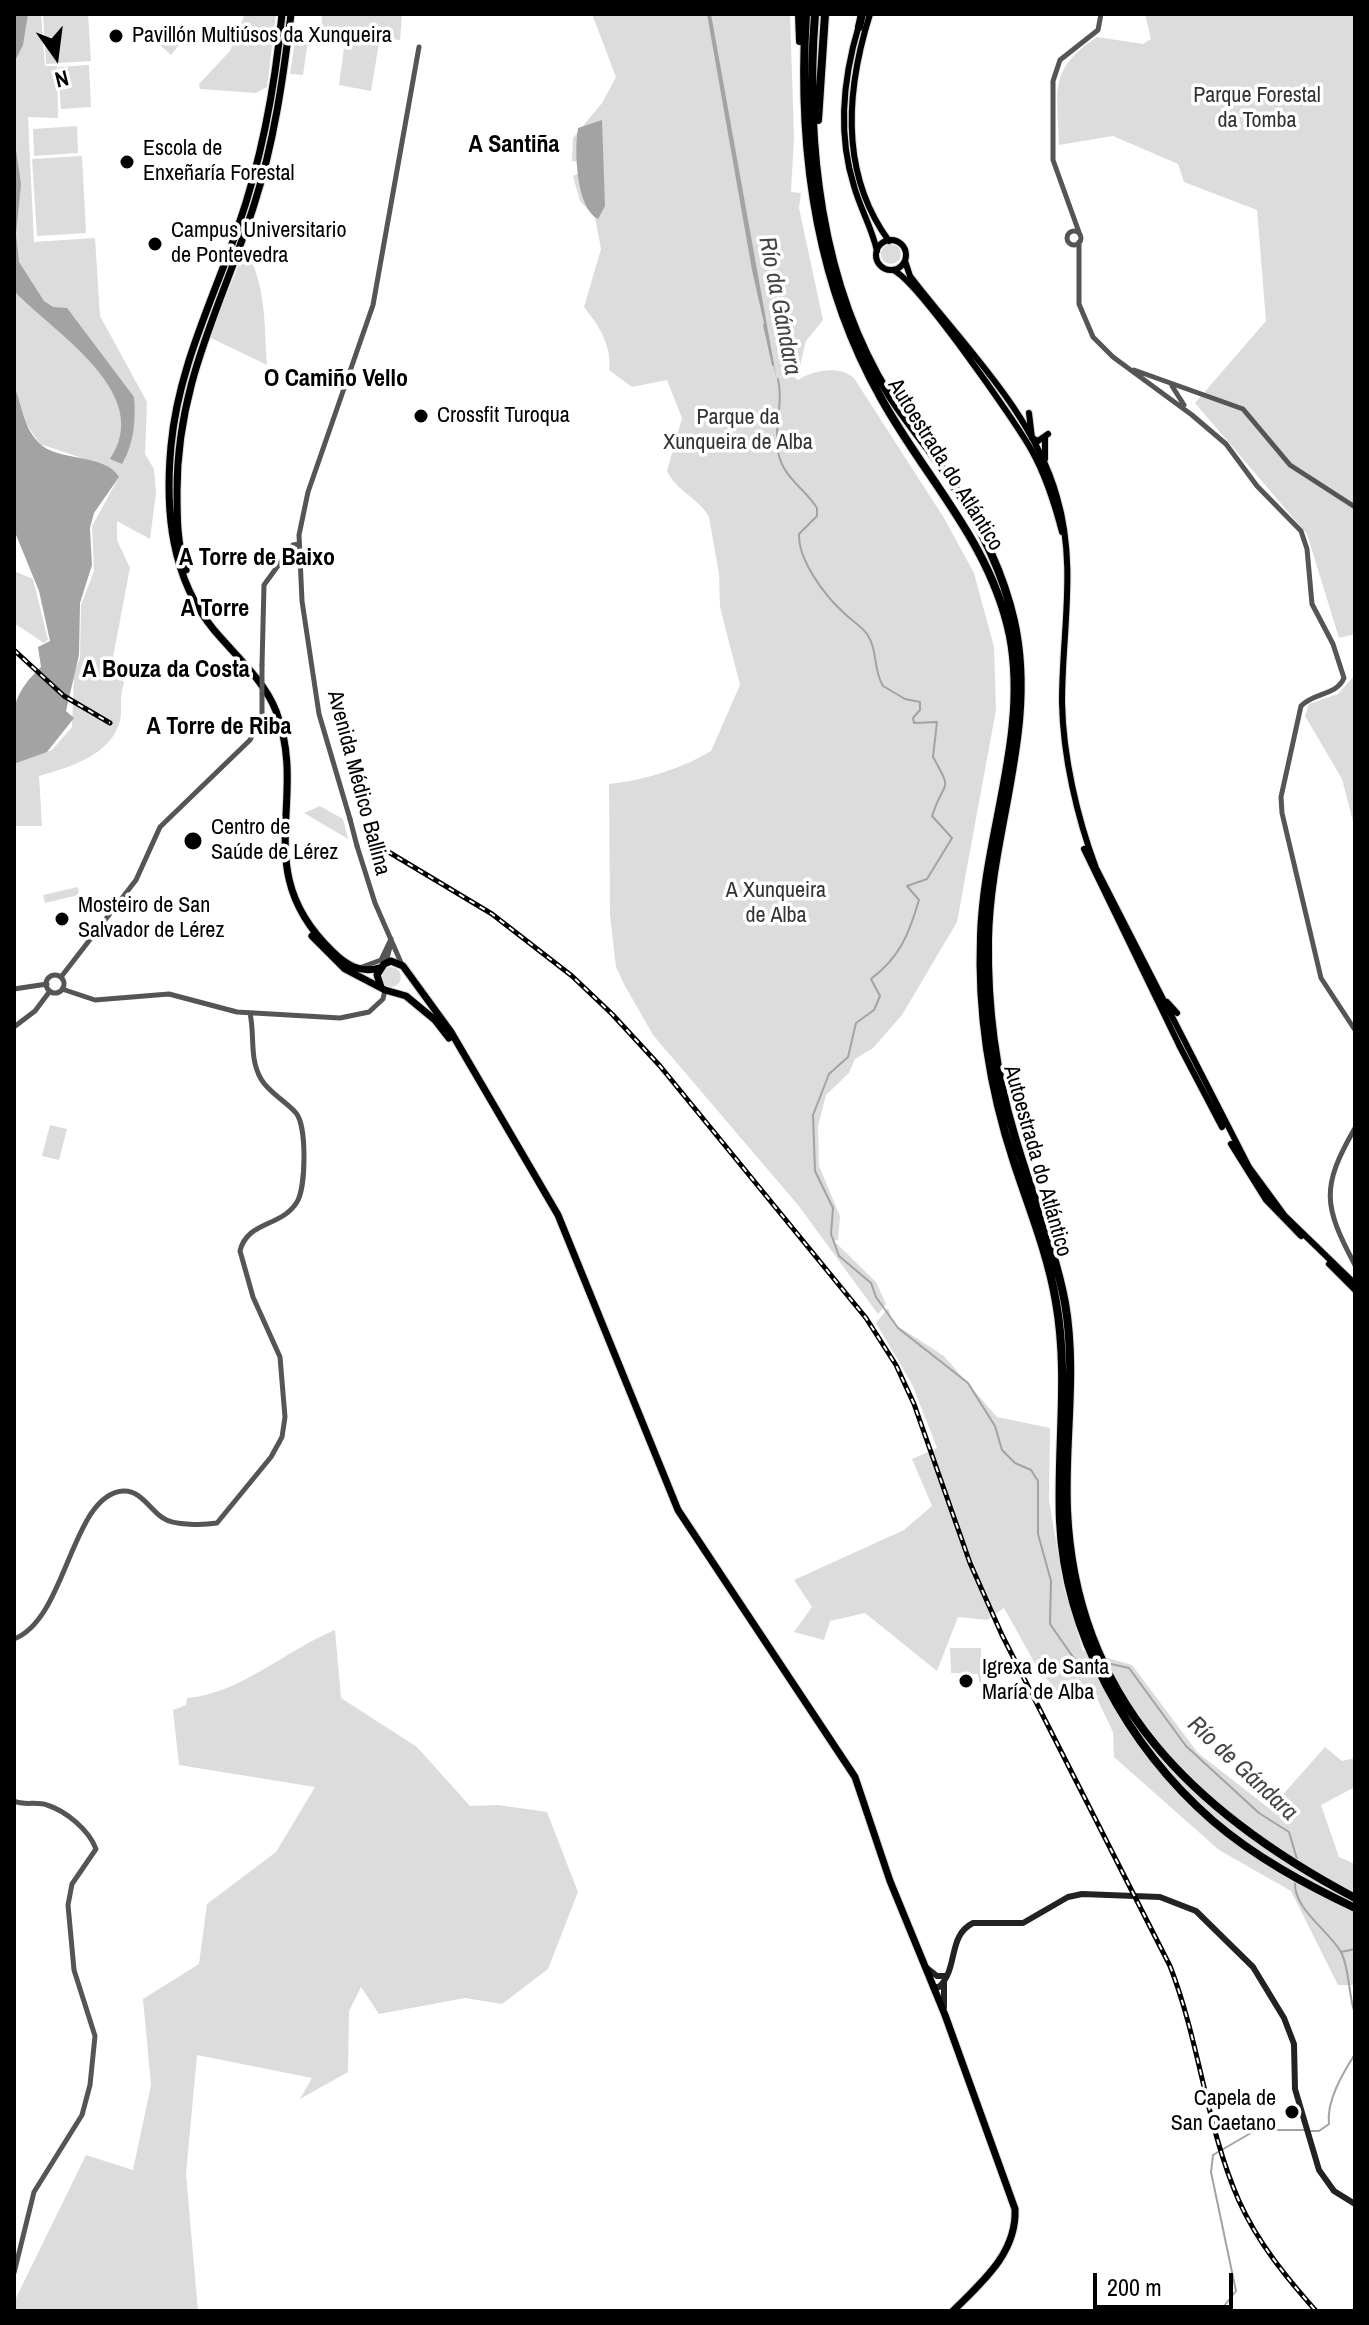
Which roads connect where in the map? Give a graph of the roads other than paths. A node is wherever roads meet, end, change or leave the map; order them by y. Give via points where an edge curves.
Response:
1 (282, 14) edge
2 (291, 14) edge
3 (799, 14) edge
4 (806, 14) edge
5 (815, 14) edge
6 (825, 14) edge
7 (862, 14) edge
8 (870, 14) edge
9 (1101, 14) edge
10 (859, 27) joint
11 (419, 47) dead end
12 (805, 147) junction
13 (817, 173) junction
14 (1077, 233) junction
15 (889, 241) junction
16 (1077, 244) junction
17 (877, 251) junction
18 (905, 261) junction
19 (893, 270) junction
20 (937, 318) junction
21 (1130, 370) junction
22 (1164, 380) junction
23 (1172, 386) junction
24 (1180, 386) junction
25 (1157, 388) junction
26 (1029, 413) dead end
27 (1192, 415) junction
28 (1032, 438) junction
29 (1047, 466) junction
30 (1048, 490) junction
31 (1355, 507) edge
32 (299, 544) junction
33 (225, 642) junction
34 (296, 906) junction
35 (389, 930) junction
36 (391, 939) junction
37 (383, 965) junction
38 (352, 966) junction
39 (405, 969) junction
40 (1142, 972) junction
41 (61, 977) junction
42 (47, 984) junction
43 (383, 988) junction
44 (14, 989) edge
45 (62, 989) junction
46 (50, 991) junction
47 (395, 991) junction
48 (1165, 1003) junction
49 (250, 1013) junction
50 (14, 1027) edge
51 (1355, 1030) edge
52 (1180, 1047) junction
53 (465, 1058) junction
54 (1355, 1128) edge
55 (1355, 1265) edge
56 (1355, 1284) edge
57 (1355, 1290) edge
58 (14, 1639) edge
59 (14, 1801) edge
60 (1355, 1898) edge
61 (1355, 1908) edge
62 (923, 1966) junction
63 (944, 1979) junction
64 (934, 1987) junction
65 (942, 2014) junction
66 (1355, 2204) edge
67 (14, 2273) edge
68 (954, 2311) edge

1 - 33 highway via 256,169 186,362 171,444 174,548 191,595
2 - 33 highway via 265,171 194,364 179,445 177,511 183,562
3 - 12 highway
4 - 12 highway, Autoestrada do Atlántico
5 - 13 highway, Autoestrada do Atlántico via 812,101
6 - 13 highway
7 - 10 highway
8 - 15 main road via 857,56 851,138 869,211
9 - 14 street via 1098,30 1066,53 1053,81 1053,160
10 - 17 main road via 845,84 843,126 853,184
11 - 32 street, Avenida Médico Ballina via 373,305 308,492
12 - 61 highway, Autoestrada do Atlántico via 820,240 859,353 904,437 979,549 1009,632 1013,727 984,889 980,978 994,1092 1056,1302 1062,1340 1060,1525 1077,1614 1114,1699 1181,1791 1249,1849
13 - 60 highway, Autoestrada do Atlántico via 835,263 871,361 905,419 952,482 985,543 1017,634 1022,707 990,904 989,1003 1006,1108 1065,1303 1071,1370 1067,1511 1082,1602 1111,1678 1169,1763 1252,1836
14 - 16 street
14 - 16 street via 1067,237
15 - 17 main road
15 - 18 main road via 904,248
16 - 21 street via 1078,292 1088,327 1102,348
17 - 19 main road via 880,265
18 - 19 main road
18 - 28 main road via 910,276
19 - 20 main road via 902,273
20 - 28 main road
20 - 30 main road via 1010,415
21 - 22 street
21 - 25 street
22 - 24 street
22 - 25 street
23 - 24 street
23 - 25 street
23 - 27 street
24 - 31 street via 1243,409 1290,465
25 - 27 street
26 - 28 main road
27 - 51 street via 1226,444 1301,531 1312,604 1342,668 1341,686 1301,706 1281,797 1321,978
28 - 29 main road
28 - 29 main road via 1047,436
28 - 30 main road
29 - 48 main road via 1067,544 1063,715 1075,792 1096,868
30 - 40 main road via 1065,560 1059,693 1067,775 1088,861
32 - 35 street, Avenida Médico Ballina, bridge via 319,714 375,903
32 - 41 street, bridge via 264,585 262,715 250,740 160,827 136,880
33 - 34 highway via 269,697 280,722 286,768 284,846
34 - 38 highway via 315,934
34 - 43 highway via 322,950
35 - 36 street, Avenida Médico Ballina
35 - 39 street, Avenida Médico Ballina
36 - 37 street, Avenida Médico Ballina via 391,953
36 - 38 street via 381,960
37 - 38 highway via 369,971
37 - 39 highway
37 - 43 highway via 377,979
39 - 47 highway via 405,984
39 - 53 highway
40 - 48 main road
40 - 52 main road
41 - 42 street via 51,977
41 - 45 street
42 - 44 street
42 - 46 street
43 - 47 highway
43 - 49 street via 376,1007 354,1017
45 - 46 street
45 - 49 street via 95,1000 169,994
46 - 50 street
47 - 53 highway via 435,1020
48 - 52 main road
48 - 56 main road via 1263,1189
49 - 58 street via 251,1046 261,1079 295,1112 302,1127 300,1197 287,1214 252,1231 240,1251 253,1297 280,1357 282,1437 217,1523 167,1521 127,1491 109,1499 85,1522 36,1627
52 - 57 main road via 1266,1200
53 - 62 highway via 568,1235 678,1510 855,1777
54 - 55 street via 1336,1160 1329,1207
59 - 67 street via 59,1811 96,1849 72,1884 68,1905 74,1970 95,2036 90,2085 82,2115 34,2192
62 - 63 main road
62 - 64 highway
62 - 65 highway
63 - 64 main road
63 - 65 main road
63 - 66 main road via 957,1937 969,1925 1023,1923 1073,1895 1153,1896 1187,1906 1246,1958 1284,2018 1293,2038 1294,2084 1324,2179
64 - 65 highway
65 - 68 highway via 1008,2185 1015,2217 1006,2253

